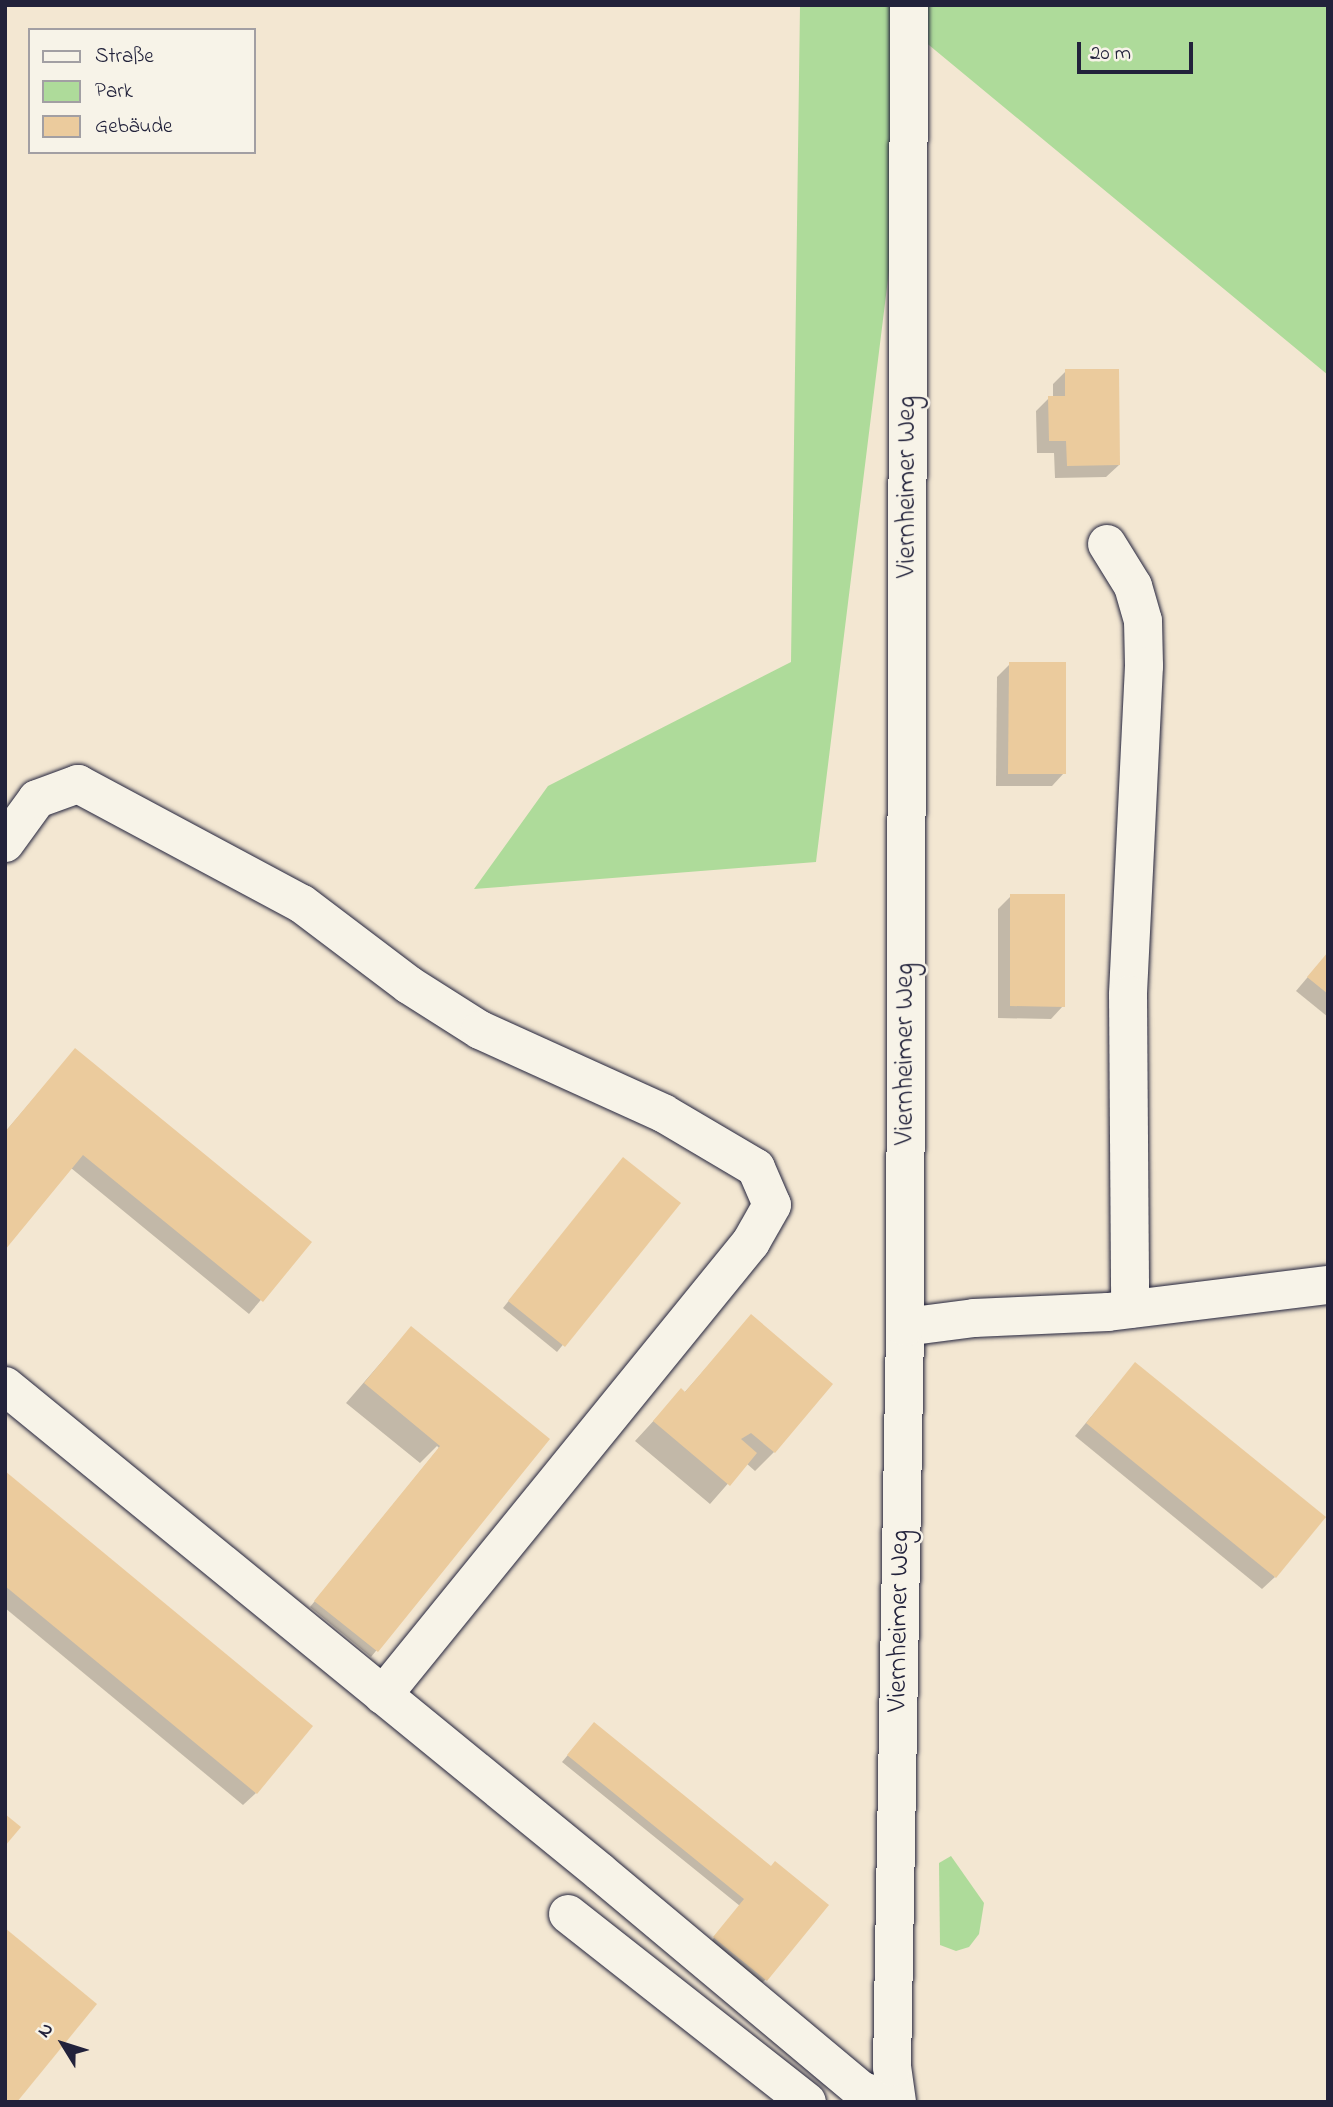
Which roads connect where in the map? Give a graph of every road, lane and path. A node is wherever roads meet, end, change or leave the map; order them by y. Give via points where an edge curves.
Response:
1 (909, 5) edge
2 (1107, 544) dead end
3 (5, 843) edge
4 (1328, 1285) edge
5 (1130, 1310) junction
6 (905, 1326) junction
7 (5, 1386) edge
8 (383, 1695) junction
9 (568, 1914) dead end
10 (807, 2102) edge
11 (891, 2102) edge
12 (897, 2102) edge

1 - 6 street, Viernheimer Weg
2 - 5 street via 1133,586 1143,621 1128,995
3 - 8 street via 37,799 78,784 302,904 410,985 480,1030 663,1113 757,1168 772,1205 751,1242
4 - 5 street
5 - 6 street
6 - 12 street, Viernheimer Weg via 892,2067
7 - 8 street
8 - 11 street via 861,2090
9 - 10 street

